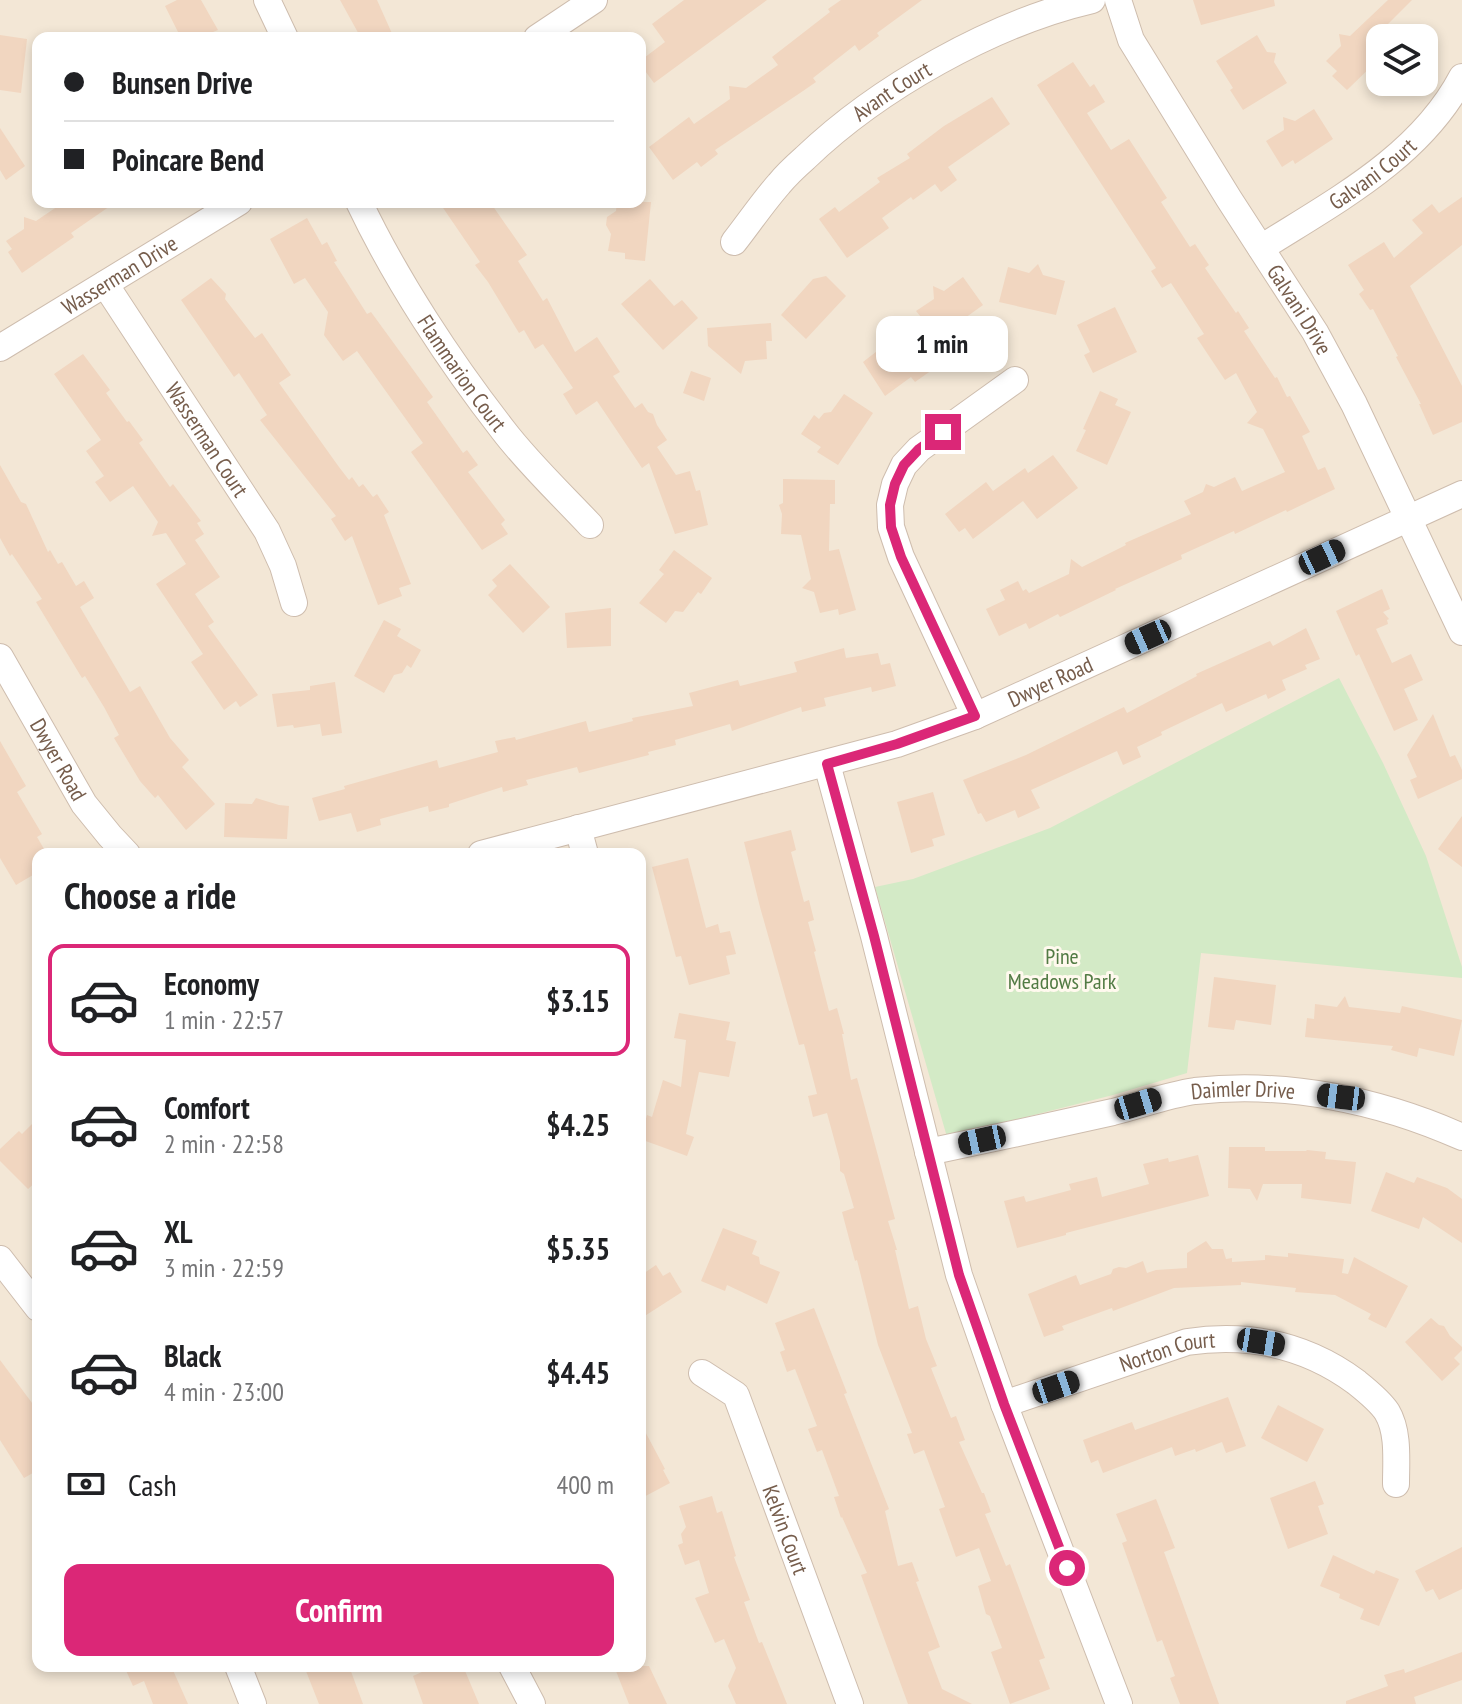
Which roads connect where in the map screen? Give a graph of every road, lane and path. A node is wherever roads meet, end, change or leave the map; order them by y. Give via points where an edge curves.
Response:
1 (267, 0) edge
2 (594, 0) edge
3 (1092, 0) edge
4 (1118, 0) edge
5 (282, 32) edge
6 (546, 32) edge
7 (1462, 77) edge
8 (229, 208) edge
9 (362, 208) edge
10 (734, 242) dead end
11 (1261, 248) junction
12 (105, 284) junction
13 (0, 348) edge
14 (1015, 380) dead end
15 (1462, 494) edge
16 (1408, 518) junction
17 (590, 525) dead end
18 (294, 603) dead end
19 (1462, 632) edge
20 (0, 657) edge
21 (975, 716) junction
22 (827, 764) junction
23 (578, 828) junction
24 (121, 848) edge
25 (503, 848) edge
26 (583, 848) edge
27 (1462, 1137) edge
28 (928, 1152) junction
29 (0, 1259) edge
30 (32, 1300) edge
31 (702, 1373) dead end
32 (1004, 1404) junction
33 (1396, 1484) dead end
34 (240, 1672) edge
35 (515, 1672) edge
36 (253, 1704) edge
37 (532, 1704) edge
38 (850, 1704) edge
39 (1119, 1704) edge

1 - 5 street
2 - 6 street
3 - 10 street, Avant Court via 978,41 865,108 780,182
4 - 11 street, Galvani Drive via 1131,40
7 - 11 street, Galvani Court via 1430,124 1403,151
8 - 12 street, Wasserman Drive
9 - 17 street, Flammarion Court via 463,376 505,433
11 - 16 street, Galvani Drive via 1315,332
12 - 13 street, Wasserman Drive
12 - 18 street, Wasserman Court via 267,531
14 - 21 street via 919,449 899,474 890,505 901,557
15 - 16 street, Dwyer Road
16 - 19 street, Galvani Drive
16 - 21 street, Dwyer Road
20 - 24 street, Dwyer Road via 84,804
21 - 22 street, Dwyer Road
22 - 23 street, Dwyer Road
22 - 28 street
23 - 25 street, Dwyer Road
23 - 26 street
27 - 28 street, Daimler Drive via 1341,1097 1239,1088 1194,1091
28 - 32 street via 959,1275
29 - 30 street
31 - 38 street, Kelvin Court via 736,1395
32 - 33 street, Norton Court via 1187,1342 1241,1339 1280,1345 1340,1370 1387,1412 1395,1437
32 - 39 street
34 - 36 street
35 - 37 street

